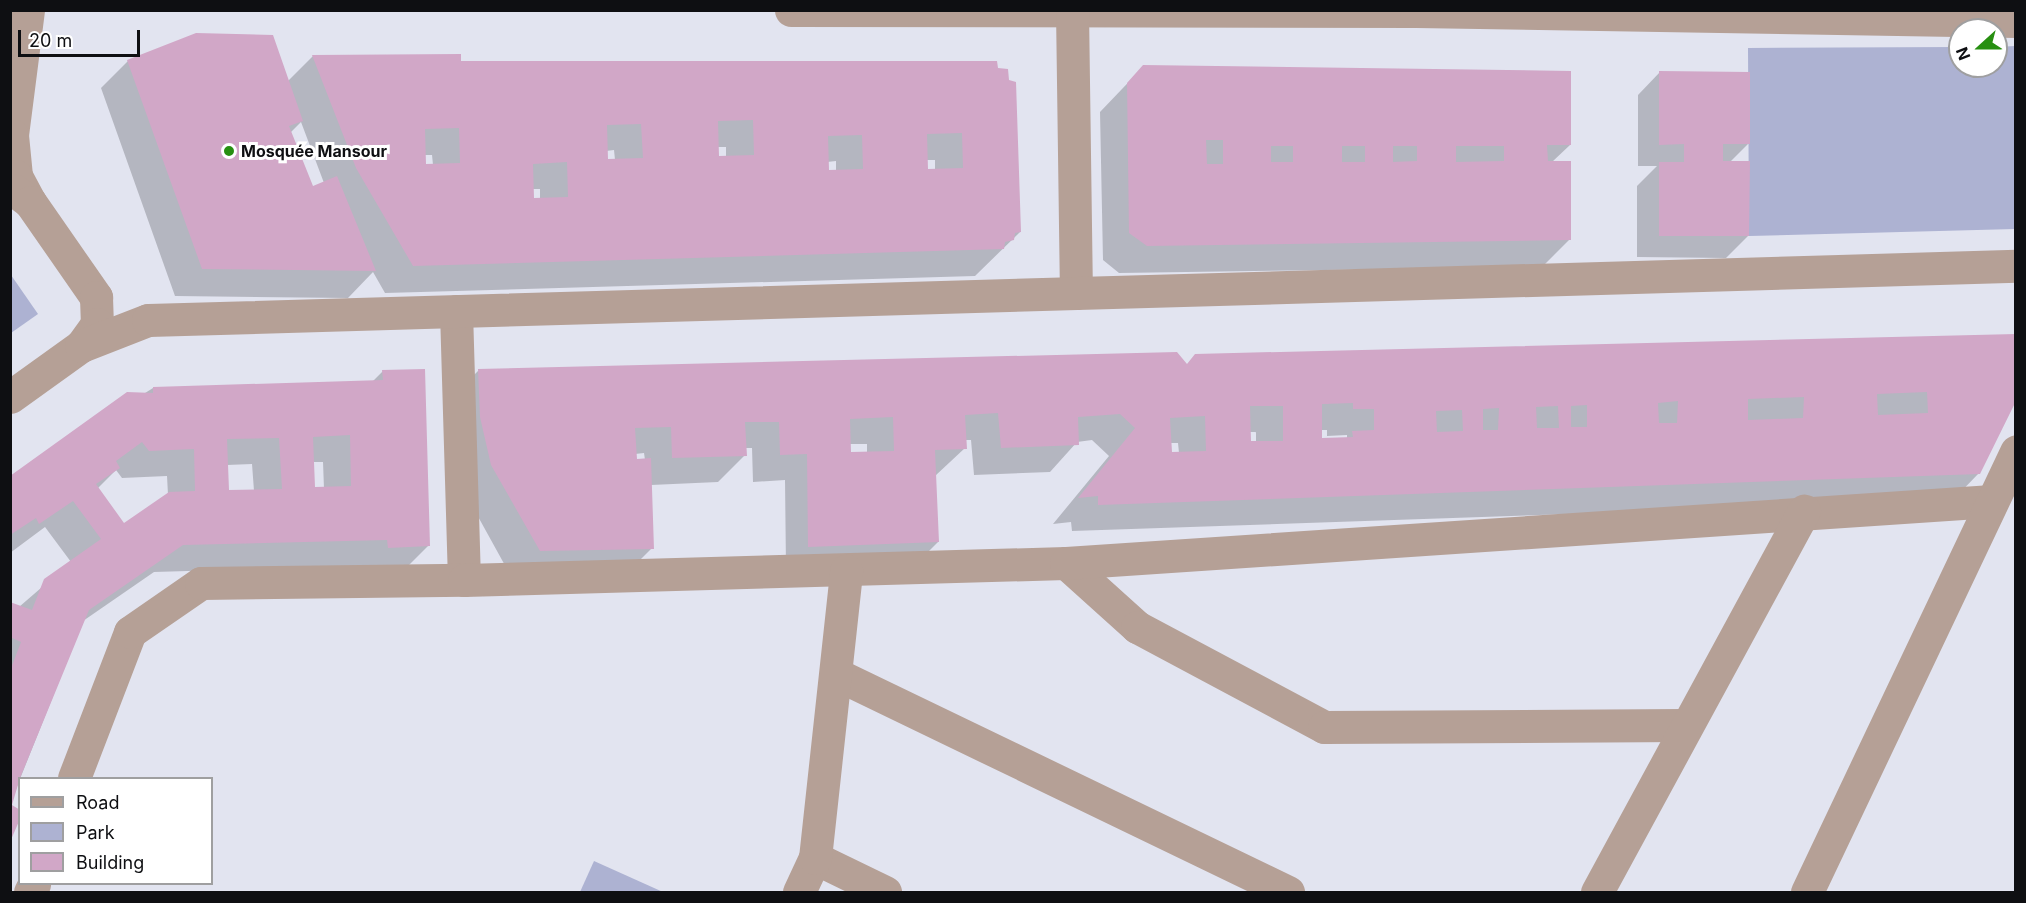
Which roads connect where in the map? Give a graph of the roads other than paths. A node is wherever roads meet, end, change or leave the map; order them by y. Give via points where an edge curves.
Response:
1 (28, 10) edge
2 (791, 10) edge
3 (835, 11) edge
4 (1072, 11) edge
5 (1416, 11) edge
6 (1512, 11) edge
7 (1926, 15) edge
8 (2016, 21) edge
9 (11, 136) edge
10 (20, 195) edge
11 (2016, 266) edge
12 (89, 285) junction
13 (1076, 293) junction
14 (456, 311) junction
15 (148, 320) junction
16 (81, 346) junction
17 (10, 397) edge
18 (2016, 451) edge
19 (1992, 501) junction
20 (1804, 511) junction
21 (1066, 563) junction
22 (846, 571) junction
23 (464, 580) junction
24 (836, 674) junction
25 (1685, 725) junction
26 (74, 777) edge
27 (815, 858) junction
28 (799, 892) edge
29 (885, 892) edge
30 (1288, 892) edge
31 (1597, 892) edge
32 (1807, 892) edge

1 - 9 street
2 - 3 street
3 - 4 street
4 - 5 street
4 - 13 street
5 - 6 street
6 - 7 street
7 - 8 street
9 - 10 street
10 - 12 street
11 - 13 street
12 - 15 street via 110,305
12 - 16 street via 96,297 97,324
13 - 14 street
14 - 15 street
14 - 23 street
15 - 16 street
16 - 17 street
18 - 19 street
19 - 20 street
19 - 32 street
20 - 21 street
20 - 25 street
21 - 22 street
21 - 25 street via 1137,627 1324,727
22 - 23 street
22 - 24 street
23 - 26 street via 201,583 130,632
24 - 27 street
24 - 30 street
25 - 31 street
27 - 28 street
27 - 29 street

